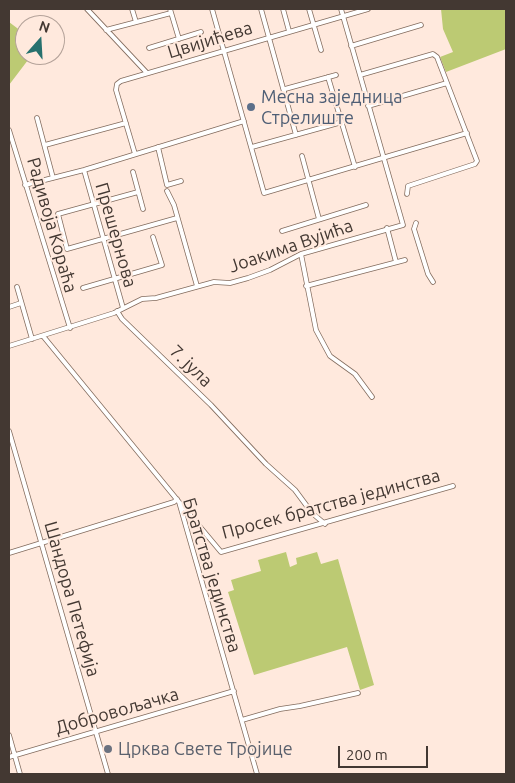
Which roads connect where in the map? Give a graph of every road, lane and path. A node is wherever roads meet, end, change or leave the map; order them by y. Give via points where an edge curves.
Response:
1 (87, 9) edge
2 (132, 9) edge
3 (212, 9) edge
4 (261, 9) edge
5 (283, 9) edge
6 (309, 9) edge
7 (341, 9) edge
8 (368, 9) edge
9 (170, 11) edge
10 (343, 17) junction
11 (136, 22) junction
12 (314, 24) junction
13 (421, 25) dead end
14 (106, 30) junction
15 (289, 31) junction
16 (201, 32) dead end
17 (270, 37) junction
18 (179, 39) junction
19 (352, 46) junction
20 (149, 48) dead end
21 (322, 50) dead end
22 (223, 51) junction
23 (147, 73) junction
24 (336, 75) dead end
25 (360, 76) junction
26 (328, 77) junction
27 (447, 83) junction
28 (284, 89) junction
29 (368, 106) junction
30 (37, 118) dead end
31 (244, 121) junction
32 (342, 122) junction
33 (126, 123) junction
34 (9, 130) edge
35 (467, 134) junction
36 (296, 135) junction
37 (45, 146) junction
38 (252, 147) junction
39 (158, 148) junction
40 (135, 154) junction
41 (302, 156) dead end
42 (384, 158) junction
43 (355, 167) junction
44 (84, 170) junction
45 (133, 172) dead end
46 (53, 178) junction
47 (309, 180) junction
48 (181, 181) dead end
49 (25, 185) junction
50 (167, 191) dead end
51 (138, 192) junction
52 (407, 194) dead end
53 (93, 205) junction
54 (366, 205) dead end
55 (143, 210) dead end
56 (177, 218) junction
57 (319, 219) junction
58 (416, 223) dead end
59 (388, 228) junction
60 (282, 231) dead end
61 (153, 237) dead end
62 (102, 239) junction
63 (300, 254) junction
64 (405, 260) dead end
65 (396, 262) junction
66 (114, 280) junction
67 (433, 282) dead end
68 (197, 286) junction
69 (306, 286) junction
70 (17, 287) dead end
71 (82, 288) dead end
72 (21, 303) junction
73 (9, 307) edge
74 (123, 308) junction
75 (117, 311) junction
76 (70, 328) junction
77 (42, 336) junction
78 (32, 339) junction
79 (9, 346) edge
80 (372, 397) dead end
81 (9, 431) edge
82 (453, 486) dead end
83 (178, 500) junction
84 (325, 524) junction
85 (42, 544) junction
86 (9, 554) edge
87 (234, 691) junction
88 (358, 693) dead end
89 (242, 720) junction
90 (96, 731) junction
91 (9, 735) edge
92 (14, 755) junction
93 (9, 757) edge
94 (20, 774) edge
95 (108, 774) edge
96 (257, 774) edge

1 - 14 street
2 - 11 street
3 - 22 street
4 - 17 street
5 - 15 street
6 - 12 street
7 - 10 street
8 - 10 street, Цвијићева
9 - 11 street
9 - 18 street
10 - 12 street, Цвијићева
10 - 19 street
11 - 14 street
12 - 15 street, Цвијићева
12 - 21 street
13 - 19 street
14 - 23 street
15 - 17 street, Цвијићева
16 - 18 street
17 - 22 street, Цвијићева
17 - 28 street
18 - 20 street
19 - 25 street
22 - 23 street, Цвијићева
22 - 31 street
23 - 33 street, Цвијићева via 117,84
24 - 26 street
25 - 27 street via 433,54
25 - 29 street
26 - 28 street
26 - 32 street
27 - 29 street
27 - 35 street
28 - 36 street
29 - 42 street
30 - 37 street
31 - 38 street
31 - 39 street
32 - 36 street
32 - 43 street
33 - 37 street
33 - 40 street
34 - 49 street, Радивоја Кораћа
35 - 42 street
35 - 52 street via 477,161 475,164 408,186
36 - 38 street
37 - 46 street
38 - 47 street via 264,193
39 - 40 street
39 - 48 street via 167,185
40 - 44 street
41 - 47 street
42 - 43 street
42 - 59 street, Јоакима Вујића via 403,225
43 - 47 street
44 - 46 street
44 - 53 street, Прешернова
45 - 51 street
46 - 49 street
47 - 57 street
49 - 76 street, Радивоја Кораћа
50 - 56 street
51 - 53 street
51 - 55 street
53 - 62 street, Прешернова
53 - 62 street via 58,214 67,249
54 - 57 street
56 - 62 street
56 - 68 street
57 - 60 street
58 - 67 street via 414,229
59 - 63 street, Јоакима Вујића
59 - 65 street
61 - 66 street via 162,266
62 - 66 street, Прешернова
63 - 68 street, Јоакима Вујића via 248,278
63 - 69 street
64 - 65 street
65 - 69 street
66 - 71 street
66 - 74 street, Прешернова
68 - 74 street, Јоакима Вујића via 156,298 142,298
69 - 80 street via 316,330 330,356 355,374
70 - 72 street
72 - 73 street
72 - 78 street
74 - 75 street, Јоакима Вујића
75 - 76 street
75 - 84 street, 7. јула
76 - 77 street
77 - 78 street
77 - 83 street, Братства јединства
78 - 79 street
81 - 85 street, Шандора Петефија
82 - 84 street, Просек братства јединства
83 - 84 street, Просек братства јединства via 221,552
83 - 85 street
83 - 87 street, Братства јединства
85 - 86 street
85 - 90 street, Шандора Петефија
87 - 89 street, Братства јединства
87 - 90 street, Добровољачка
88 - 89 street via 280,708
89 - 96 street, Братства јединства
90 - 92 street, Добровољачка
90 - 95 street, Шандора Петефија
91 - 92 street
92 - 93 street, Добровољачка
92 - 94 street

